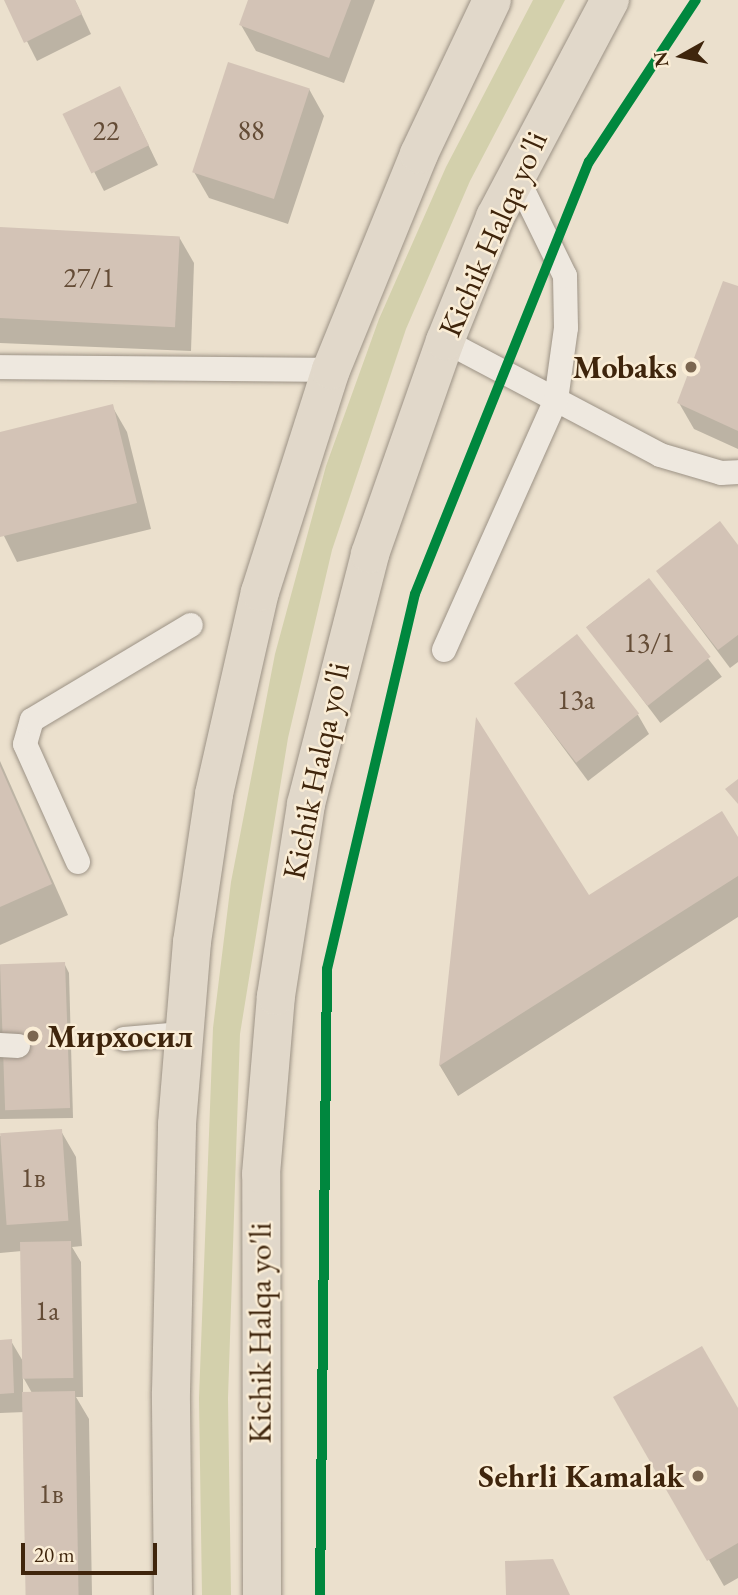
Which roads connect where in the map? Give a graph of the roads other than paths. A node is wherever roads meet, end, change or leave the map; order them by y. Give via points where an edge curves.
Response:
1 (492, 0) edge
2 (610, 0) edge
3 (516, 176) junction
4 (444, 341) junction
5 (0, 367) edge
6 (331, 370) junction
7 (556, 400) junction
8 (738, 471) edge
9 (191, 625) dead end
10 (444, 650) dead end
11 (78, 862) dead end
12 (182, 1034) junction
13 (124, 1039) dead end
14 (173, 1595) edge
15 (262, 1595) edge

1 - 6 highway via 419,154
2 - 3 highway, Kichik Halqa yo'li
3 - 4 highway, Kichik Halqa yo'li
3 - 7 lane via 565,276 566,328
4 - 7 lane
4 - 15 highway, Kichik Halqa yo'li via 370,554 326,718 290,890 261,1174
5 - 6 lane
6 - 12 highway via 241,666 209,818
7 - 8 lane via 660,455 721,473
7 - 10 lane
9 - 11 lane via 32,720 25,744
12 - 13 lane
12 - 14 highway via 172,1365

